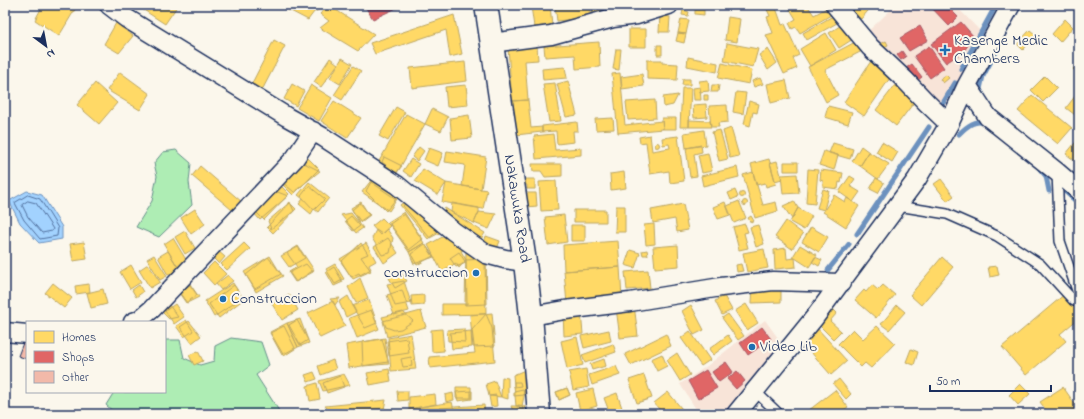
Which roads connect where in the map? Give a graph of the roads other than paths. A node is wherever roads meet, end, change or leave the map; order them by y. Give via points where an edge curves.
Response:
1 (109, 5) edge
2 (486, 5) edge
3 (669, 5) edge
4 (835, 5) edge
5 (1011, 5) edge
6 (491, 43) junction
7 (967, 85) junction
8 (988, 117) junction
9 (952, 118) junction
10 (313, 132) junction
11 (1057, 172) junction
12 (1079, 191) edge
13 (898, 206) junction
14 (525, 262) junction
15 (841, 282) junction
16 (1079, 296) edge
17 (1079, 300) edge
18 (532, 316) junction
19 (136, 321) edge
20 (5, 332) edge
21 (26, 334) edge
22 (755, 391) junction
23 (539, 414) edge
24 (736, 414) edge
25 (779, 414) edge

1 - 10 street
2 - 6 main road, Nakawuka Road
3 - 6 street via 551,35
4 - 9 street via 870,47 927,103
5 - 7 street
6 - 14 main road, Nakawuka Road
7 - 8 street
7 - 9 street
8 - 9 street via 970,113
8 - 11 street
9 - 13 street via 917,179
10 - 14 street via 397,185 453,231 486,254
10 - 19 street via 295,158 152,309
11 - 12 street
11 - 16 lane via 1060,241
13 - 15 street
13 - 17 lane via 947,214 997,236 1040,264 1074,301
14 - 18 main road, Nakawuka Road
15 - 18 street via 766,282
15 - 22 street
18 - 23 main road, Nakawuka Road
20 - 21 street
22 - 24 street
22 - 25 lane

